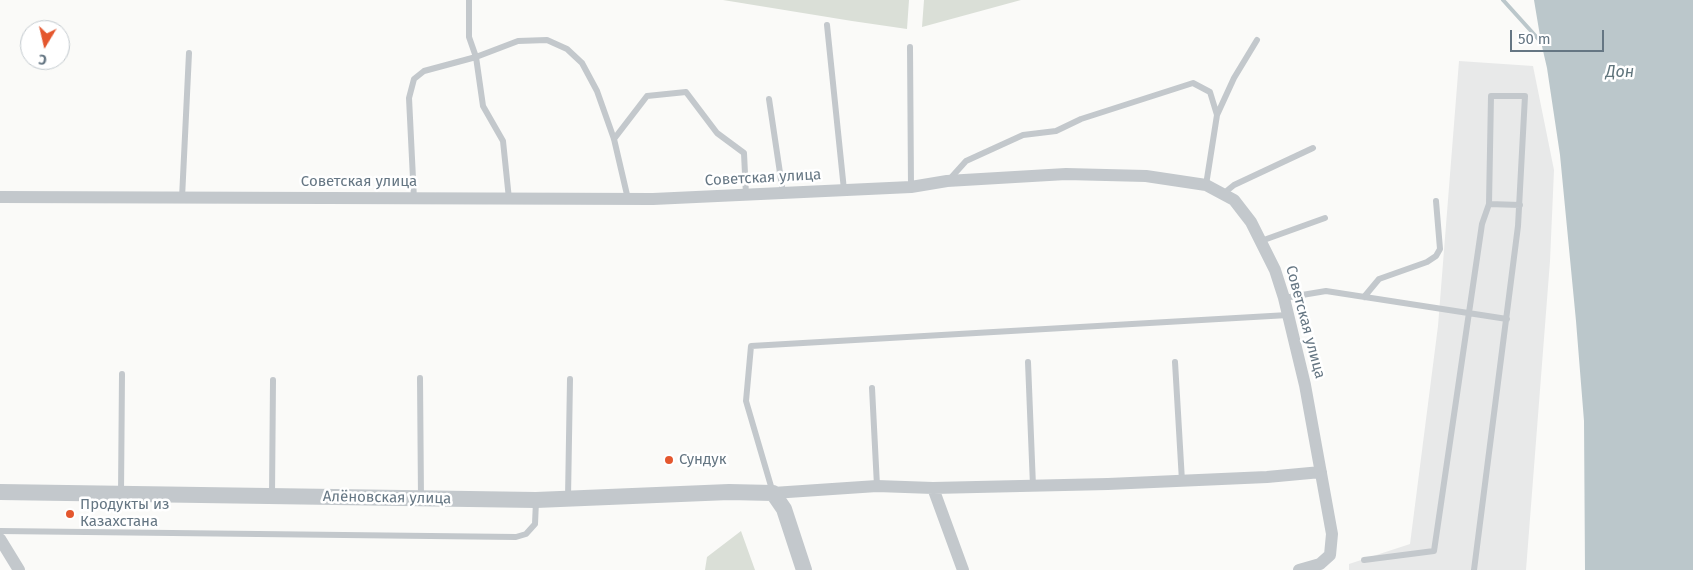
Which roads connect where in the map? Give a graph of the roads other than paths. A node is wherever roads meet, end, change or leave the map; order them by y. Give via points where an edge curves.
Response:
1 (469, 0) edge
2 (827, 25) dead end
3 (1257, 40) dead end
4 (910, 47) dead end
5 (189, 53) dead end
6 (476, 57) junction
7 (769, 99) dead end
8 (1216, 115) junction
9 (614, 139) junction
10 (1313, 148) dead end
11 (947, 182) junction
12 (1206, 185) junction
13 (911, 187) junction
14 (844, 190) junction
15 (783, 193) junction
16 (1224, 194) junction
17 (746, 195) junction
18 (0, 197) edge
19 (182, 198) junction
20 (414, 199) junction
21 (509, 199) junction
22 (628, 200) junction
23 (1436, 201) dead end
24 (1489, 204) junction
25 (1520, 205) junction
26 (1325, 218) dead end
27 (1260, 241) junction
28 (1364, 297) junction
29 (1284, 298) junction
30 (1470, 313) junction
31 (1288, 315) junction
32 (1507, 319) junction
33 (1028, 362) dead end
34 (1175, 362) dead end
35 (122, 374) dead end
36 (420, 378) dead end
37 (570, 379) dead end
38 (273, 380) dead end
39 (872, 388) dead end
40 (1321, 472) junction
41 (1182, 481) junction
42 (877, 486) junction
43 (1033, 486) junction
44 (933, 488) junction
45 (0, 492) edge
46 (773, 493) junction
47 (121, 494) junction
48 (272, 496) junction
49 (421, 499) junction
50 (536, 500) junction
51 (568, 500) junction
52 (0, 531) edge
53 (0, 539) edge
54 (1364, 560) dead end
55 (19, 570) edge
56 (804, 570) edge
57 (963, 570) edge
58 (1299, 570) edge
59 (1474, 570) edge

1 - 6 lane via 469,37
2 - 14 lane
3 - 8 lane
4 - 13 lane
5 - 19 lane
6 - 9 lane via 518,41 547,40 567,49 582,63 597,91
6 - 20 lane via 424,71 414,79 409,98
6 - 21 lane via 483,106 503,141
7 - 15 lane
8 - 11 lane via 1210,92 1193,83 1081,119 1056,131 1024,135 966,161
8 - 12 lane
9 - 17 lane via 647,96 686,92 717,133 744,153
9 - 22 lane
10 - 16 lane via 1234,185
11 - 12 street, Советская улица via 1075,174 1146,176
11 - 13 street, Советская улица
12 - 16 street, Советская улица
13 - 14 street, Советская улица
14 - 15 street, Советская улица
15 - 17 street, Советская улица
16 - 27 street, Советская улица via 1234,200 1251,222
17 - 22 street, Советская улица
18 - 19 street, Советская улица
19 - 20 street, Советская улица
20 - 21 street, Советская улица
21 - 22 street, Советская улица
23 - 28 lane via 1440,249 1436,256 1379,279
24 - 25 lane
24 - 25 lane via 1491,96 1525,96
24 - 30 lane via 1482,224
25 - 32 lane
26 - 27 lane
27 - 29 street, Советская улица via 1275,270
28 - 29 lane via 1326,291
28 - 30 lane
29 - 31 street, Советская улица
30 - 32 lane
30 - 54 lane via 1434,551
31 - 40 street, Советская улица
31 - 46 lane via 751,346 746,401
32 - 59 lane
33 - 43 lane
34 - 41 lane
35 - 47 lane
36 - 49 lane
37 - 51 lane
38 - 48 lane
39 - 42 lane
40 - 41 street
40 - 58 street via 1332,534 1330,555 1320,564
41 - 43 street
42 - 44 street
42 - 46 street
43 - 44 street
44 - 57 street
45 - 47 street, Алёновская улица
46 - 51 street, Алёновская улица via 728,492
46 - 56 street via 784,509
47 - 48 street, Алёновская улица
48 - 49 street, Алёновская улица
49 - 50 street, Алёновская улица
50 - 51 street, Алёновская улица
50 - 52 lane via 535,524 526,534 516,536
53 - 55 street

